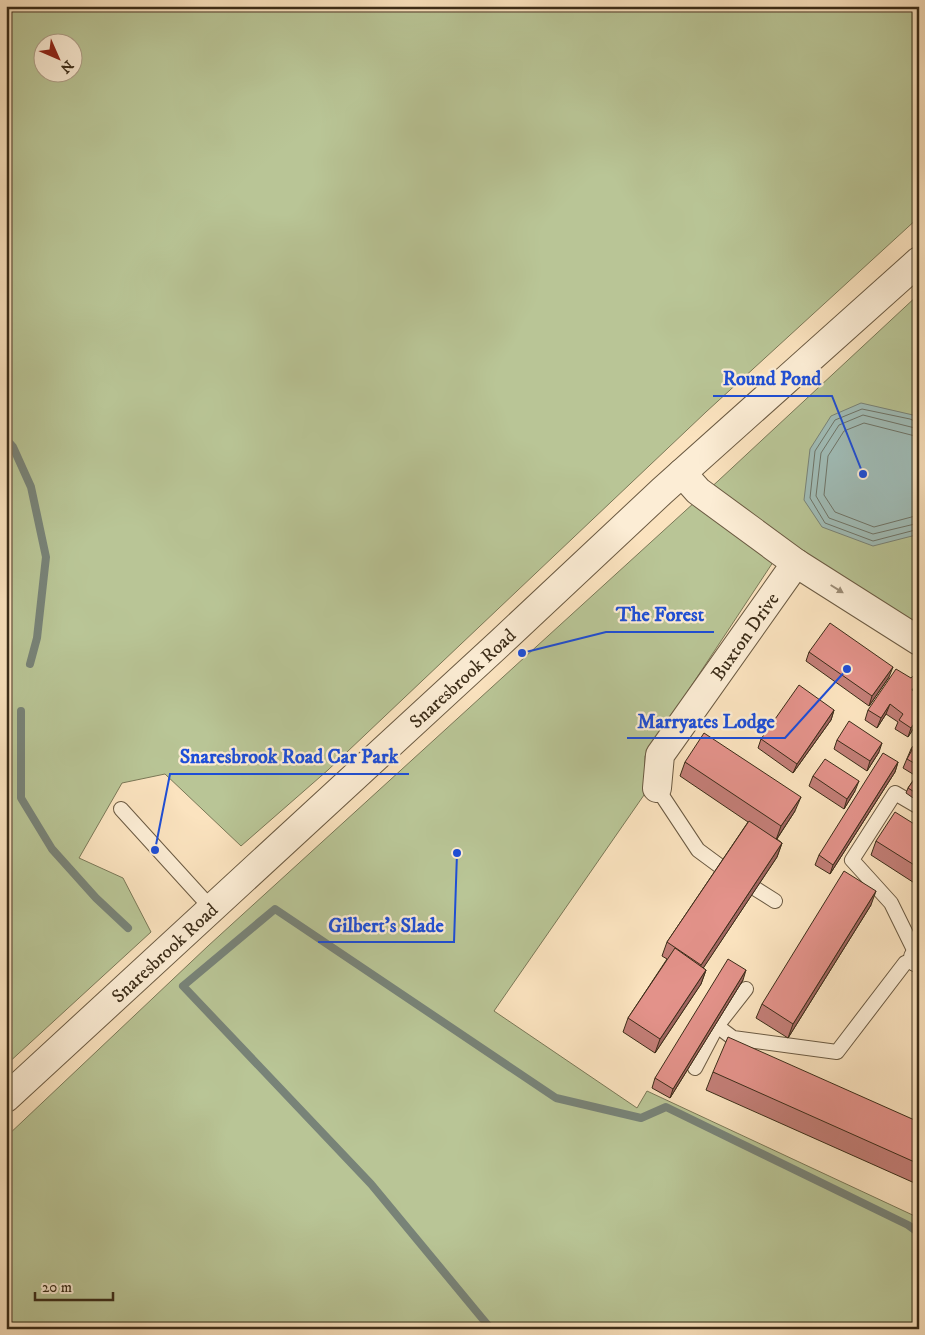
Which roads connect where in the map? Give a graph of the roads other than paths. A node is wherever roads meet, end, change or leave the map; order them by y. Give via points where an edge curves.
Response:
1 (919, 261) edge
2 (682, 473) junction
3 (796, 563) junction
4 (919, 641) edge
5 (657, 788) joint
6 (919, 807) edge
7 (121, 809) dead end
8 (721, 867) edge
9 (756, 889) edge
10 (775, 901) dead end
11 (212, 909) junction
12 (918, 958) edge
13 (746, 989) dead end
14 (717, 1026) junction
15 (695, 1068) edge
16 (6, 1098) edge

1 - 2 street, Snaresbrook Road
2 - 3 street via 698,491
2 - 11 street, Snaresbrook Road
3 -> 4 street
3 - 5 street, Buxton Drive via 660,755
5 - 8 lane via 698,850
6 - 12 lane via 895,793 852,860 890,903
7 - 11 lane
9 - 10 lane
11 - 16 street, Snaresbrook Road
12 - 14 lane via 905,963 837,1052 734,1038
13 - 14 lane
14 - 15 lane

